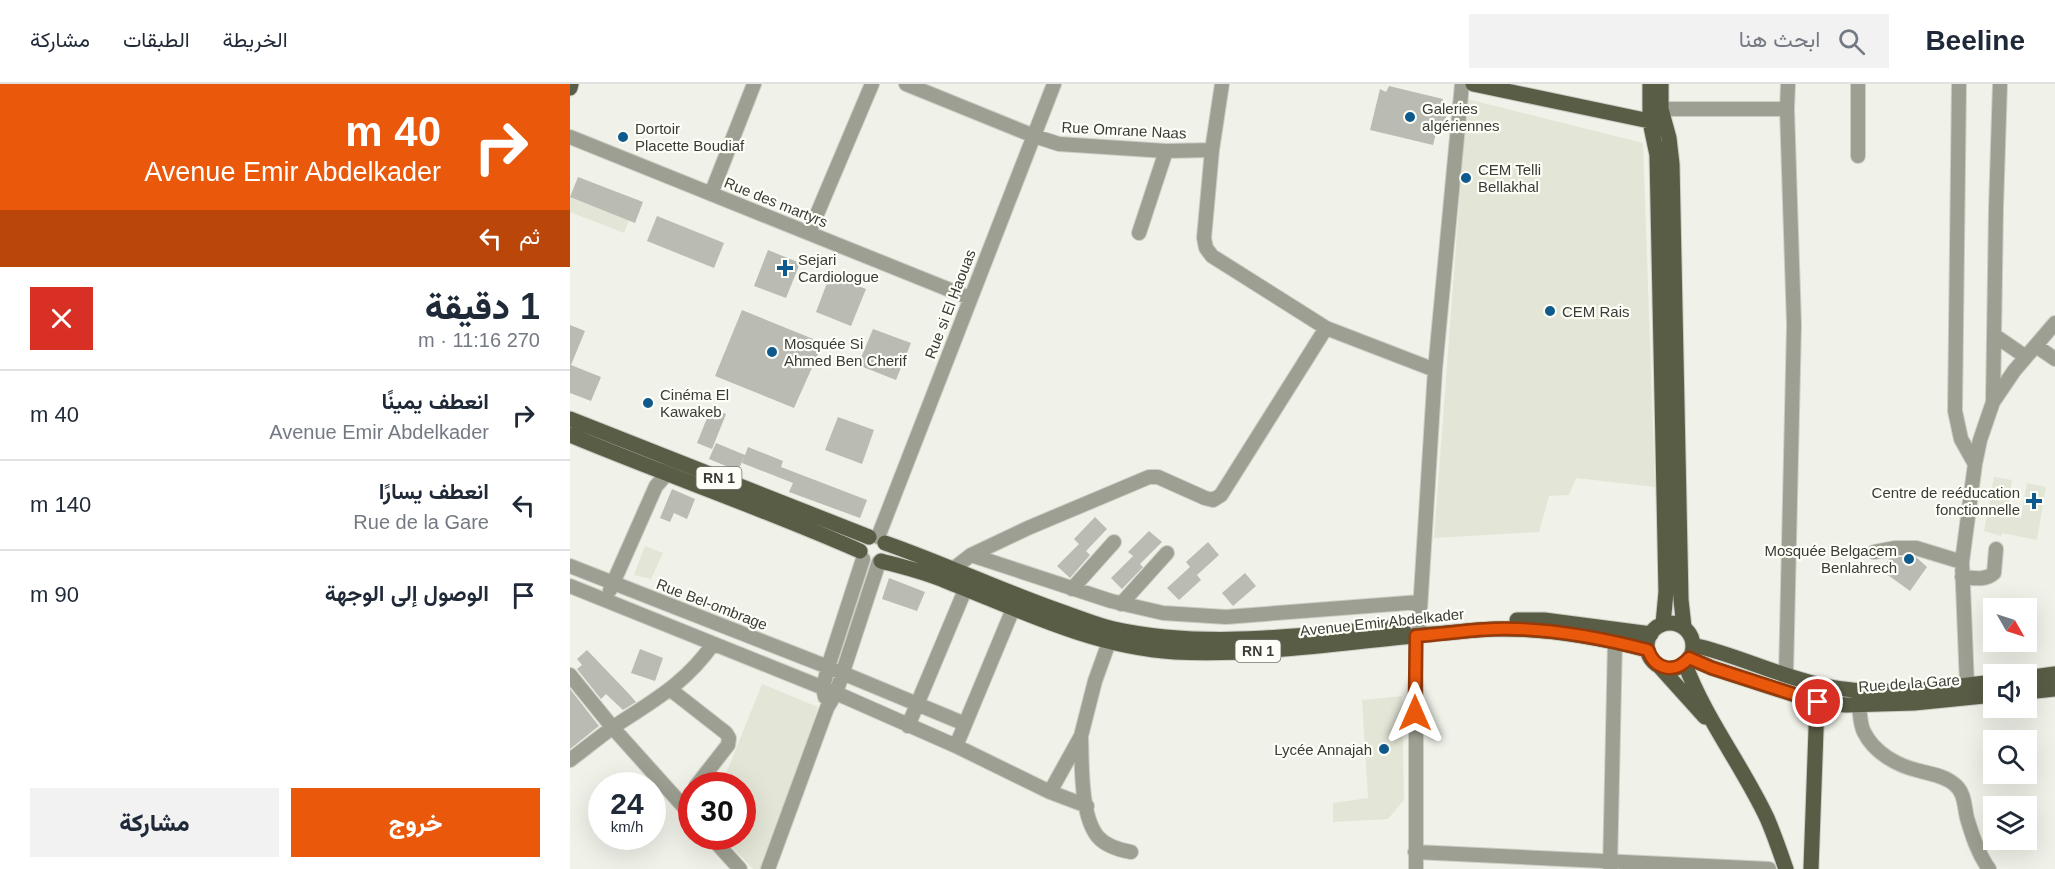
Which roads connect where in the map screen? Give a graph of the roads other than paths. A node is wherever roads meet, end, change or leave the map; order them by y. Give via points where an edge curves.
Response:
1 (754, 84) edge
2 (872, 84) edge
3 (906, 84) edge
4 (1054, 84) edge
5 (1222, 84) edge
6 (1462, 84) edge
7 (1473, 84) edge
8 (1650, 84) edge
9 (1661, 84) edge
10 (1788, 84) edge
11 (1858, 84) edge
12 (1959, 84) edge
13 (2000, 84) edge
14 (1513, 89) edge
15 (1787, 109) junction
16 (1663, 117) junction
17 (1650, 122) junction
18 (570, 136) edge
19 (1034, 136) junction
20 (1212, 150) junction
21 (1166, 151) junction
22 (1858, 156) dead end
23 (711, 194) junction
24 (809, 233) junction
25 (1139, 233) dead end
26 (970, 298) junction
27 (2055, 323) edge
28 (1326, 328) junction
29 (1994, 335) junction
30 (2031, 352) junction
31 (2055, 359) edge
32 (1435, 370) junction
33 (1994, 402) junction
34 (570, 418) edge
35 (570, 435) edge
36 (668, 457) junction
37 (1975, 464) junction
38 (659, 477) junction
39 (877, 539) junction
40 (1114, 542) dead end
41 (1996, 549) dead end
42 (1874, 552) dead end
43 (1167, 553) dead end
44 (862, 555) junction
45 (971, 555) junction
46 (880, 562) junction
47 (1962, 562) junction
48 (570, 566) edge
49 (950, 575) junction
50 (1962, 578) junction
51 (613, 583) junction
52 (570, 586) edge
53 (1072, 589) junction
54 (965, 590) junction
55 (605, 600) junction
56 (1420, 602) junction
57 (1121, 604) junction
58 (1013, 609) junction
59 (1684, 627) junction
60 (1657, 629) junction
61 (1418, 631) junction
62 (1109, 642) junction
63 (1615, 642) junction
64 (713, 644) junction
65 (1648, 650) junction
66 (1689, 656) junction
67 (1659, 666) junction
68 (828, 667) junction
69 (843, 673) junction
70 (2055, 674) edge
71 (570, 675) edge
72 (1786, 675) junction
73 (2037, 676) edge
74 (1983, 686) edge
75 (823, 688) junction
76 (2055, 688) edge
77 (671, 690) junction
78 (2037, 690) edge
79 (1969, 691) junction
80 (837, 693) junction
81 (1983, 693) edge
82 (1818, 702) junction
83 (917, 704) junction
84 (1859, 705) junction
85 (827, 708) junction
86 (965, 724) junction
87 (908, 726) junction
88 (613, 728) junction
89 (1718, 731) junction
90 (1081, 736) junction
91 (956, 746) junction
92 (570, 760) edge
93 (707, 772) edge
94 (1050, 792) junction
95 (678, 800) edge
96 (1087, 806) junction
97 (723, 850) edge
98 (1131, 852) dead end
99 (1415, 852) junction
100 (1512, 863) edge
101 (1610, 865) edge
102 (740, 869) edge
103 (768, 869) edge
104 (1416, 869) edge
105 (1769, 869) edge
106 (1786, 869) edge
107 (1811, 869) edge
108 (1989, 869) edge

1 - 23 street
2 - 24 street
3 - 19 street, Rue Omrane Naas
4 - 19 street, Rue si El Haouas
5 - 20 street
6 - 32 street
7 - 14 main road
8 - 17 main road
9 - 16 main road
10 - 15 street
11 - 22 street
12 - 37 street via 1955,411 1961,439
13 - 29 street
14 - 17 main road
15 - 16 street
15 - 72 street via 1794,325
16 - 17 main road
16 - 59 main road via 1672,150
17 - 60 main road via 1657,155 1666,592
18 - 23 street, Rue des martyrs
19 - 21 street, Rue Omrane Naas via 1059,144
19 - 26 street, Rue si El Haouas
20 - 21 street, Rue Omrane Naas
20 - 28 street via 1206,248 1212,256
21 - 25 street
23 - 24 street, Rue des martyrs
24 - 26 street, Rue des martyrs
26 - 39 street, Rue si El Haouas
27 - 30 street
28 - 32 street
28 - 45 street via 1221,495 1213,500 1205,498 1158,477 1149,477
29 - 30 street
29 - 33 street
30 - 31 street
30 - 33 street
32 - 56 street
33 - 37 street
34 - 36 main road, Avenue Emir Abdelkader / RN 1
35 - 38 main road, RN 1
36 - 38 street
36 - 39 main road, Avenue Emir Abdelkader / RN 1
37 - 47 street
38 - 44 main road, RN 1 via 820,533
38 - 51 street
39 - 44 main road via 862,543
39 - 46 main road via 887,551
39 - 49 main road, Avenue Emir Abdelkader / RN 1
40 - 53 street
41 - 50 street via 1994,573 1989,578
42 - 47 street via 1916,548
43 - 57 street
44 - 46 main road via 870,563
44 - 68 street
45 - 49 street
45 - 53 street
46 - 49 main road, Avenue Emir Abdelkader / RN 1
46 - 69 street
47 - 50 street
48 - 51 street, Rue Bel-ombrage
49 - 54 main road, Avenue Emir Abdelkader / RN 1
49 - 61 main road, Avenue Emir Abdelkader / RN 1 via 1113,629 1171,639
50 - 79 street
51 - 55 street
51 - 68 street, Rue Bel-ombrage
52 - 55 street
53 - 57 street
54 - 58 main road, Avenue Emir Abdelkader / RN 1
54 - 83 street
55 - 64 street
56 - 57 street via 1226,617 1163,613
56 - 61 street
58 - 62 main road, Avenue Emir Abdelkader / RN 1
58 - 86 street
59 - 60 main road via 1677,624
59 - 66 main road via 1692,638
60 - 61 main road, Avenue Emir Abdelkader / RN 1 via 1544,620 1480,621
60 - 65 main road
61 - 62 main road, Avenue Emir Abdelkader / RN 1 via 1318,646 1204,653
61 - 63 main road, Avenue Emir Abdelkader / RN 1 via 1554,632
61 - 99 street
62 - 90 street
63 - 65 main road, Avenue Emir Abdelkader / RN 1
63 - 101 street
64 - 75 street
64 - 77 street via 699,665
65 - 67 main road
66 - 67 main road via 1672,669
66 - 72 main road, Rue de la Gare via 1711,649
66 - 82 main road, Rue de la Gare via 1712,668
66 - 89 main road via 1691,680
67 - 89 main road
68 - 69 street, Rue Bel-ombrage
68 - 75 street
69 - 80 street
69 - 83 street, Rue Bel-ombrage
70 - 73 main road
71 - 88 street
72 - 79 main road, Rue de la Gare via 1854,691
74 - 79 main road, Rue de la Gare
75 - 80 street
75 - 85 street
76 - 78 main road
77 - 88 street
77 - 93 street via 729,738
79 - 81 main road, Rue de la Gare
79 - 84 main road, Rue de la Gare via 1914,703
80 - 85 street
80 - 87 street
82 - 84 main road, Rue de la Gare
82 - 107 main road
83 - 86 street, Rue Bel-ombrage
83 - 87 street
84 - 108 street via 1863,731 1893,762 1942,777 1962,792 1966,816
85 - 103 street
86 - 91 street
87 - 91 street
88 - 92 street
88 - 95 street
89 - 106 main road via 1766,817
90 - 94 street
90 - 96 street
91 - 94 street
94 - 96 street
96 - 98 street via 1097,835 1105,843
97 - 102 street
99 - 100 street
99 - 104 street
100 - 101 street
101 - 105 street

